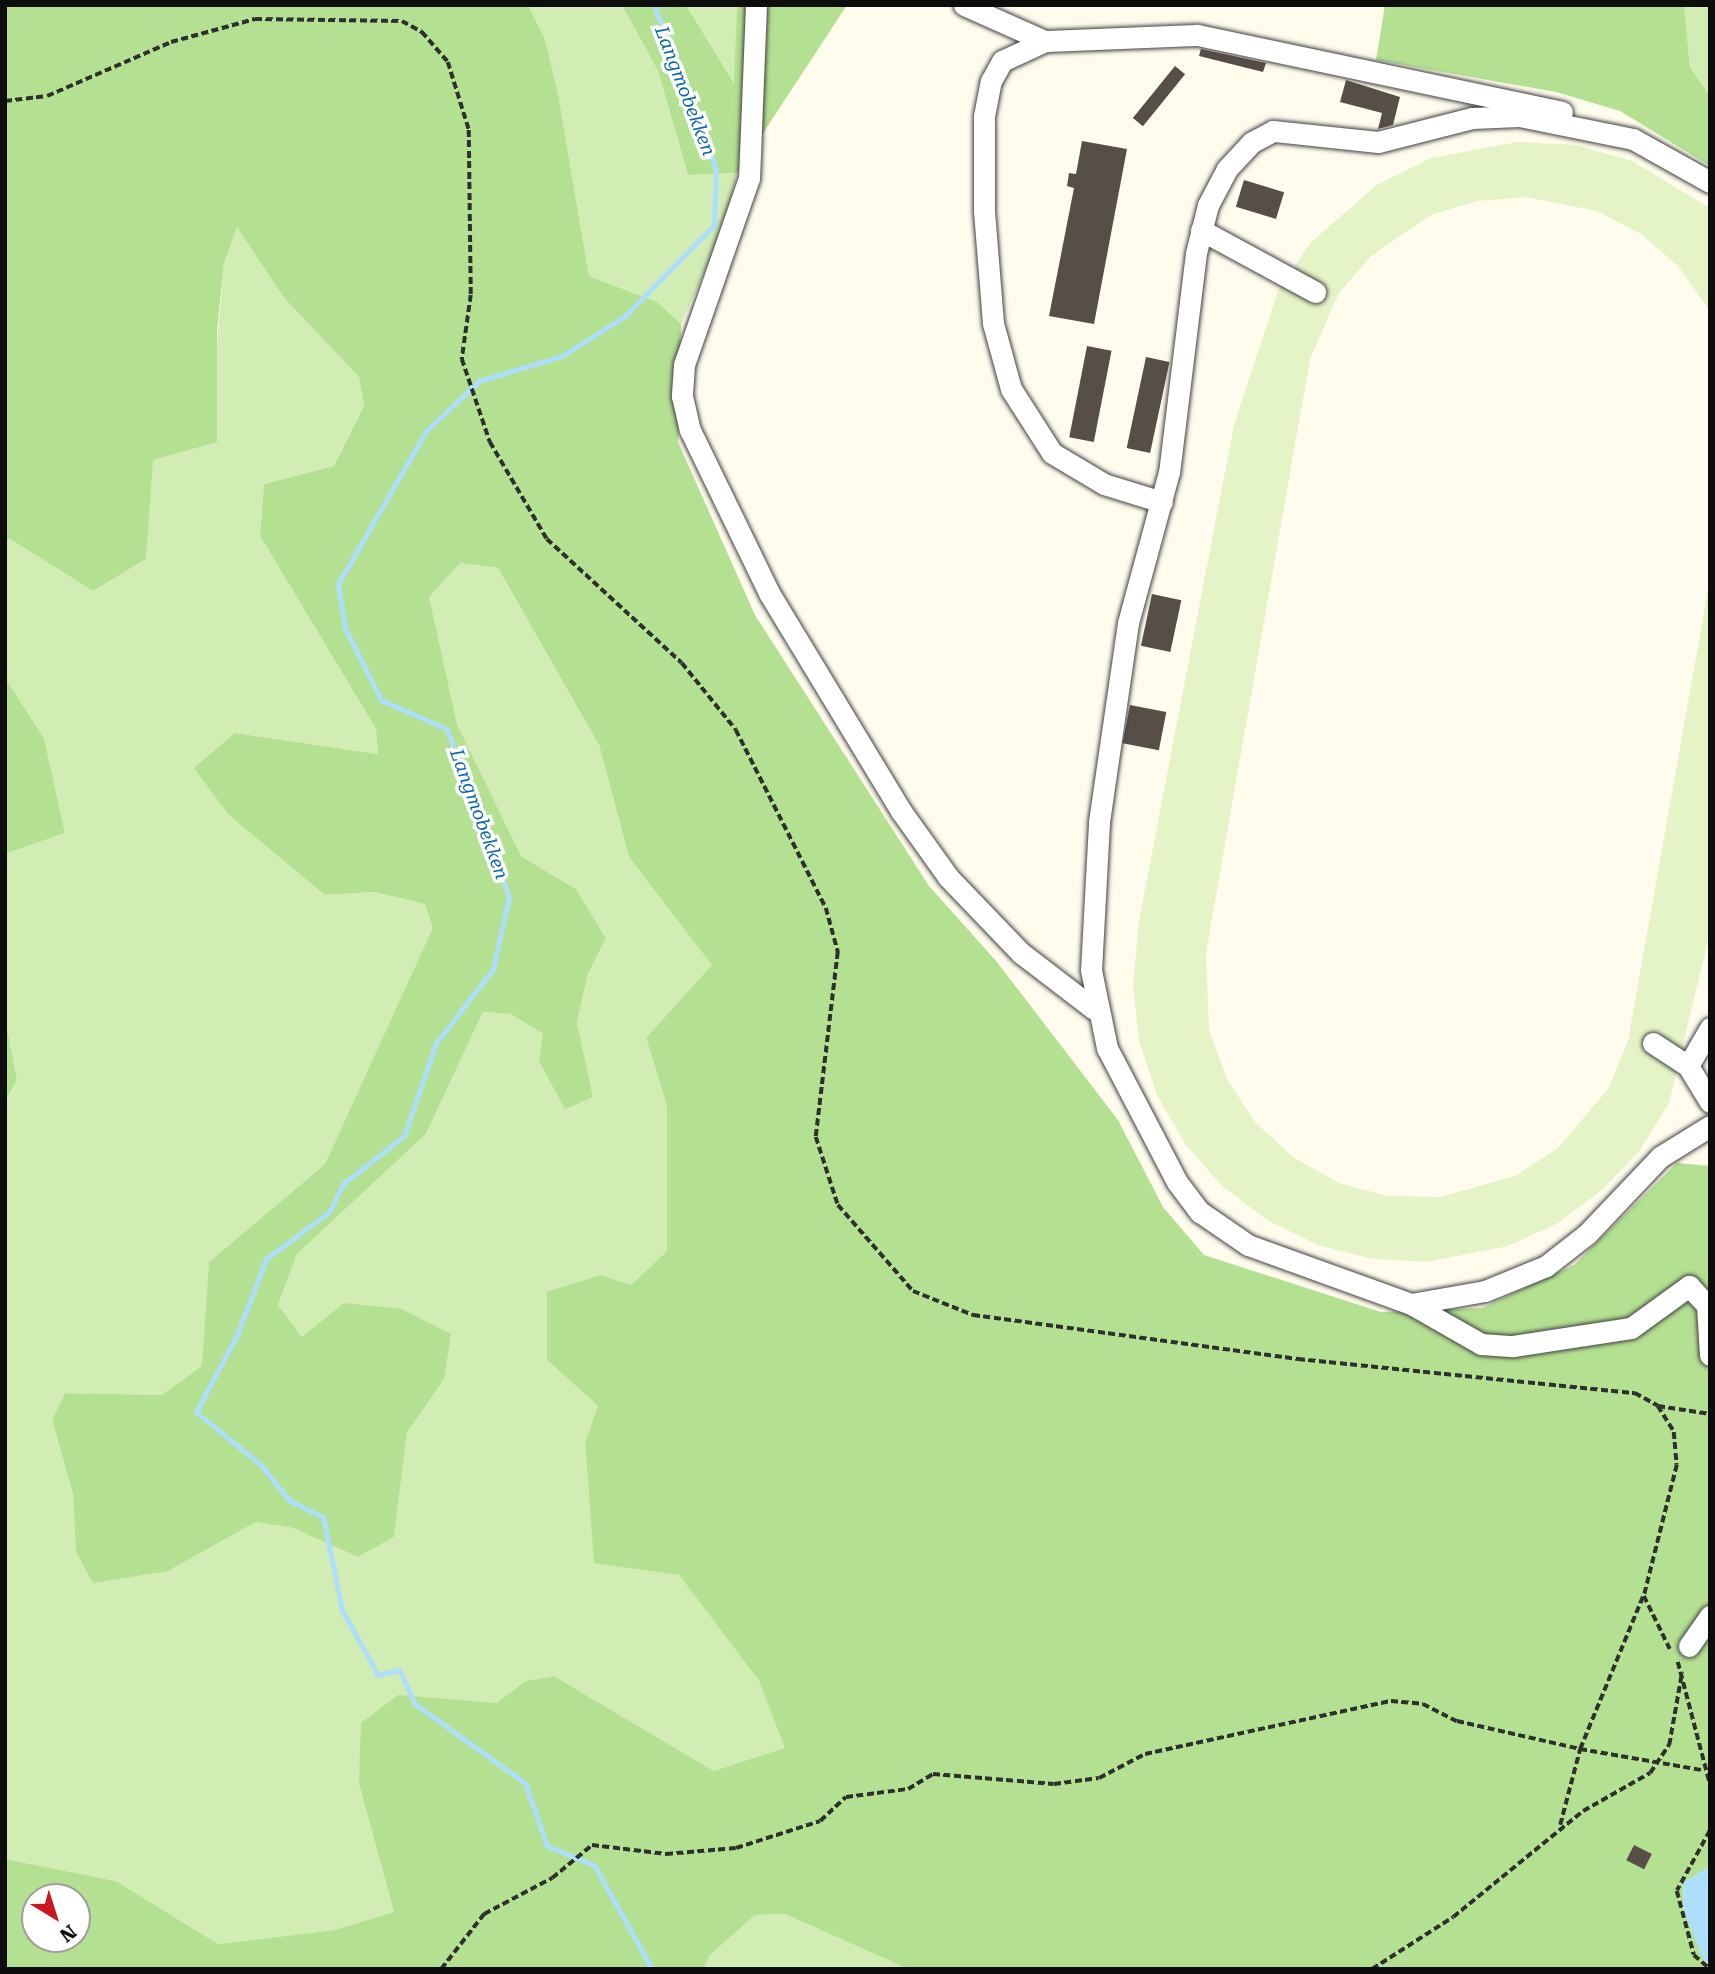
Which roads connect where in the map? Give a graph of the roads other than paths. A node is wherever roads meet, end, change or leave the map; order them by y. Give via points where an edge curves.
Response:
1 (756, 5) edge
2 (964, 5) edge
3 (1045, 41) junction
4 (1589, 126) junction
5 (1710, 182) edge
6 (1201, 230) junction
7 (1315, 292) dead end
8 (1162, 502) junction
9 (1094, 1009) junction
10 (1710, 1028) edge
11 (1653, 1043) dead end
12 (1688, 1066) junction
13 (1710, 1102) edge
14 (1710, 1126) edge
15 (1411, 1304) junction
16 (1710, 1355) edge
17 (1710, 1616) edge
18 (1689, 1646) road end

1 - 9 street via 749,178 684,365 682,396 690,430 769,593 908,821 948,877 1021,953
2 - 3 street
3 - 4 street via 1227,38 1535,102
3 - 8 street via 1009,55 987,95 984,210 998,348 1020,410 1052,453 1104,484
4 - 5 street via 1655,147
4 - 6 street via 1496,116 1354,143 1273,131 1227,169
6 - 7 street
6 - 8 street
8 - 9 street via 1134,594 1107,751 1091,971
9 - 15 street via 1153,1141 1200,1212 1248,1245
10 - 12 street
11 - 12 street
12 - 13 street
14 - 15 street via 1660,1157 1587,1234 1546,1266 1485,1290
15 - 16 street via 1480,1344 1513,1346 1631,1328 1689,1286 1707,1305
17 - 18 street

